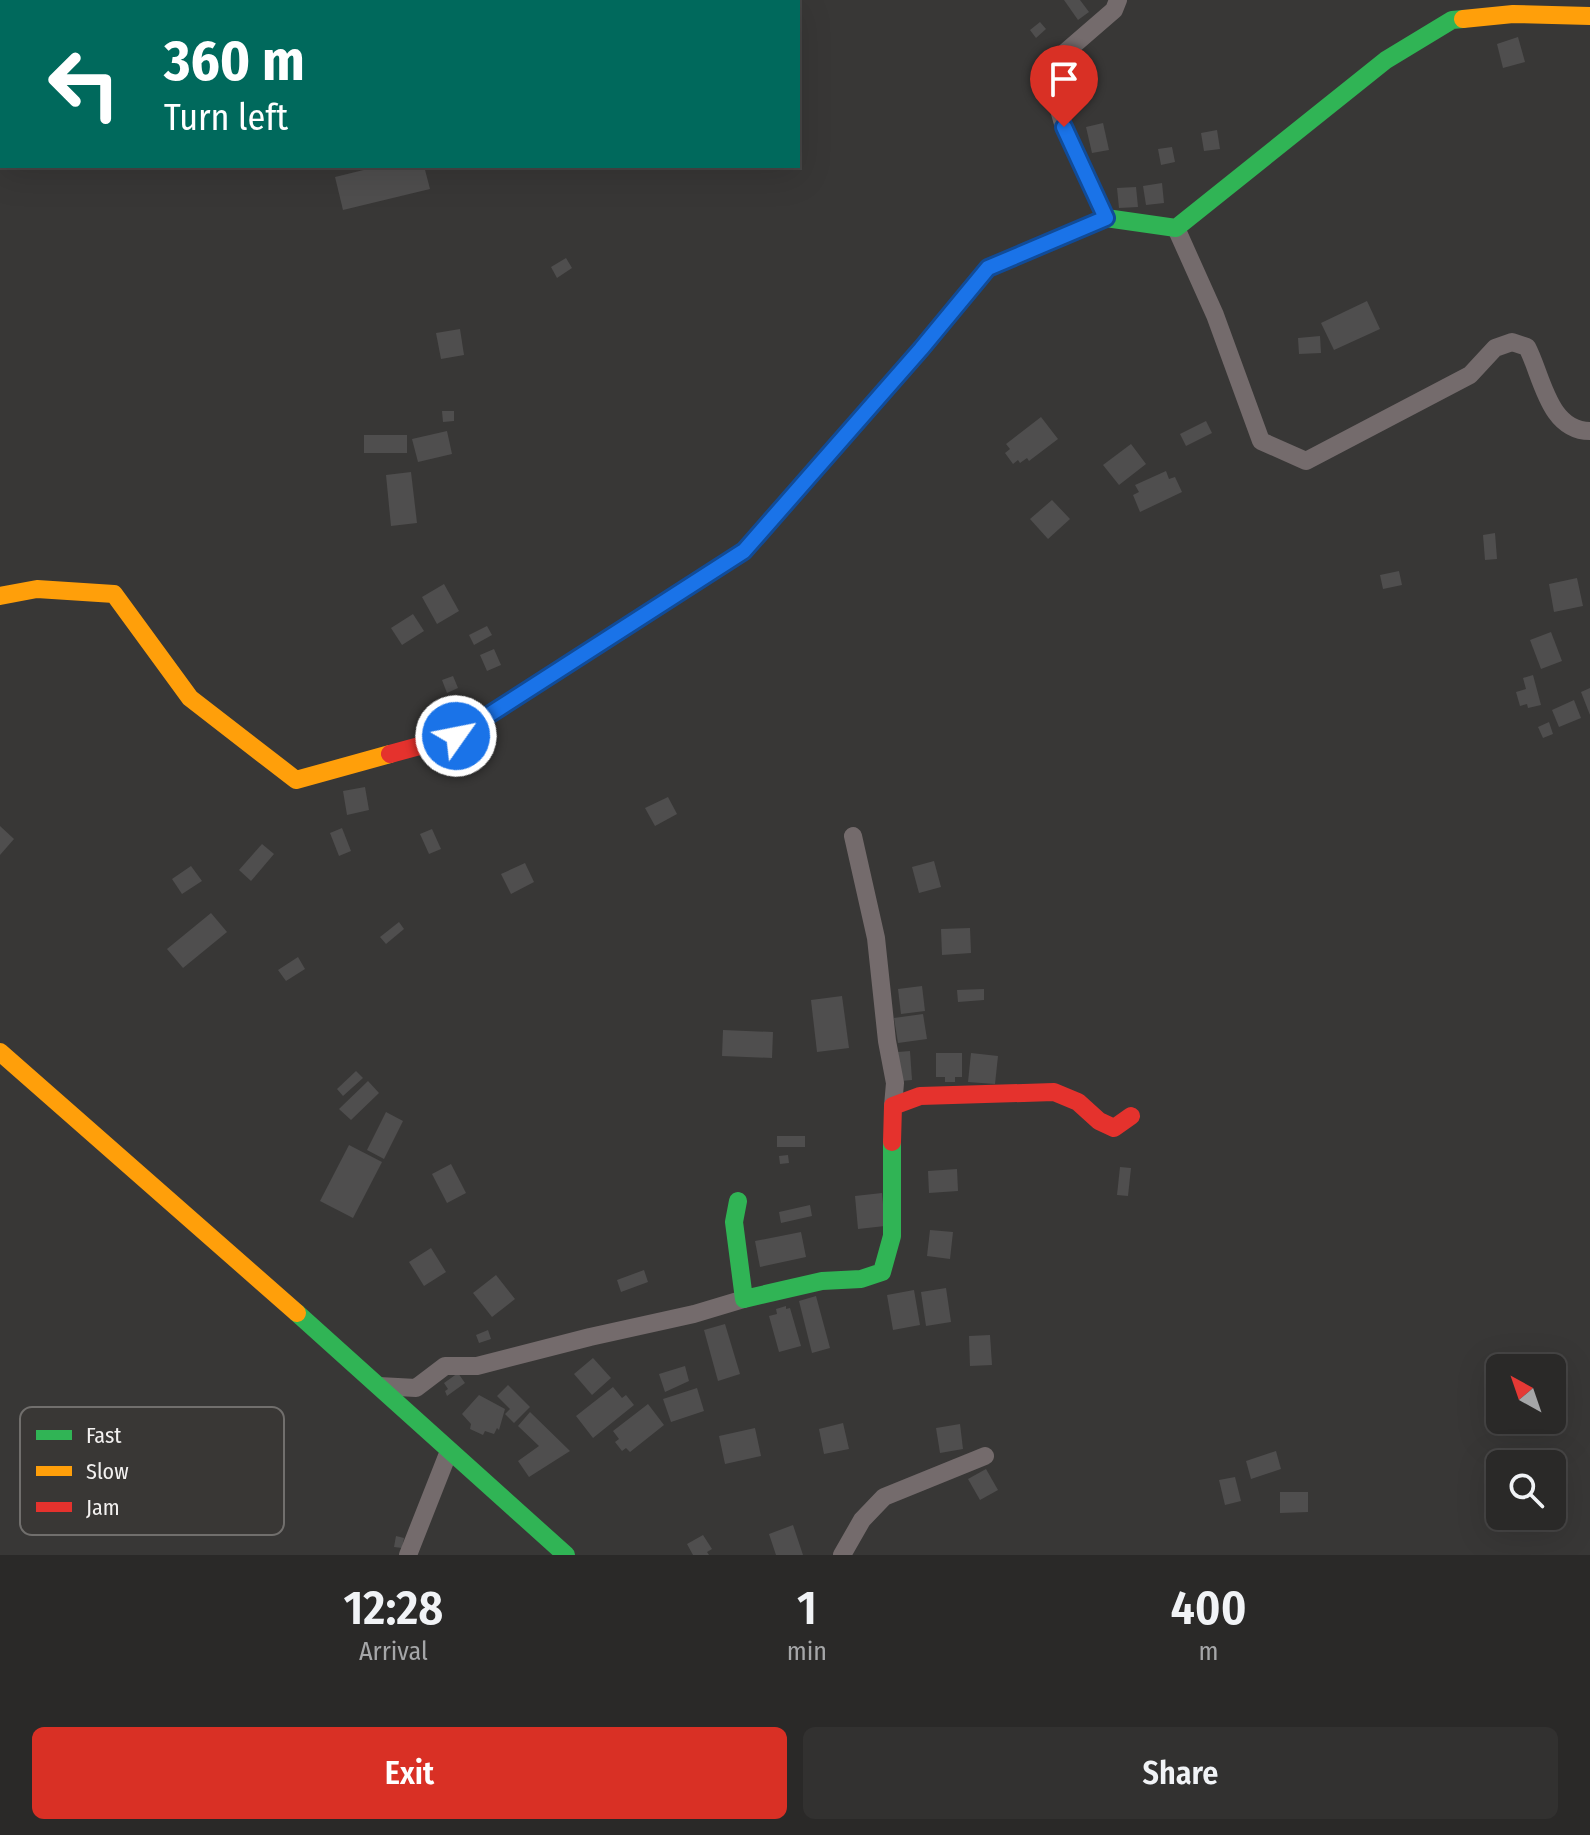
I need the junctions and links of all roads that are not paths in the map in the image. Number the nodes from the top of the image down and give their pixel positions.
1 (1118, 0) edge
2 (1590, 16) edge
3 (1106, 218) junction
4 (1176, 228) junction
5 (1590, 431) edge
6 (0, 596) edge
7 (853, 836) dead end
8 (0, 1052) edge
9 (893, 1106) junction
10 (1131, 1116) dead end
11 (738, 1201) dead end
12 (744, 1299) junction
13 (379, 1385) junction
14 (449, 1451) junction
15 (985, 1456) dead end
16 (408, 1555) edge
17 (566, 1555) edge
18 (842, 1555) edge

1 - 3 street
2 - 4 street
3 - 4 street
3 - 6 street
4 - 5 street
7 - 9 street
8 - 13 street
9 - 10 street
9 - 12 street
11 - 12 street
12 - 13 street
13 - 14 street
14 - 16 street
14 - 17 street
15 - 18 street

